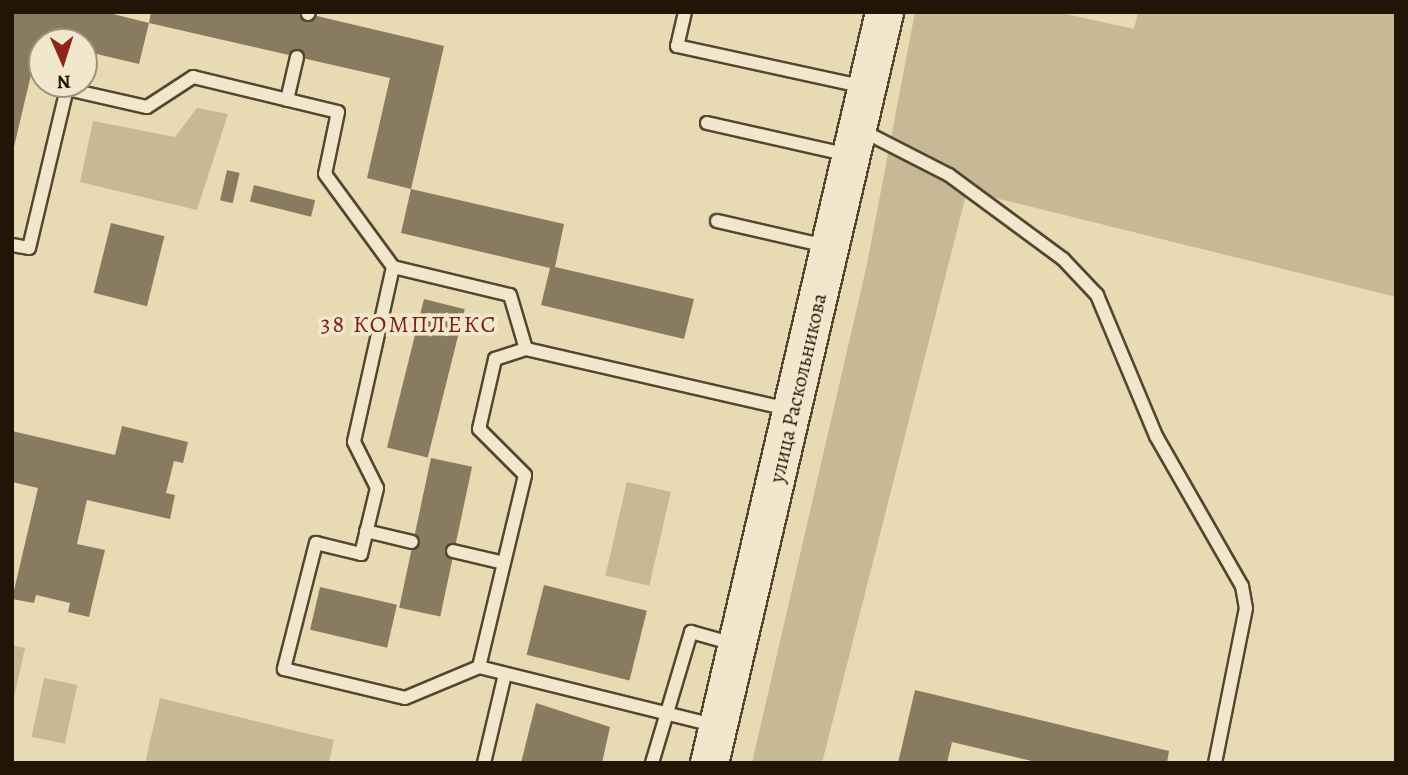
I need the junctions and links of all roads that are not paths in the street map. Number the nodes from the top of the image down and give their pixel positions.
1 (685, 12) edge
2 (884, 12) edge
3 (297, 57) dead end
4 (869, 88) junction
5 (287, 100) junction
6 (708, 123) dead end
7 (856, 142) junction
8 (717, 221) dead end
9 (12, 246) edge
10 (831, 247) junction
11 (394, 267) junction
12 (526, 349) junction
13 (793, 410) junction
14 (366, 531) junction
15 (412, 542) dead end
16 (453, 551) dead end
17 (504, 563) junction
18 (737, 645) junction
19 (479, 667) junction
20 (505, 674) junction
21 (664, 715) junction
22 (718, 726) junction
23 (484, 763) edge
24 (652, 763) edge
25 (709, 763) edge
26 (1215, 763) edge

1 - 4 lane
2 - 4 street, улица Раскольникова
3 - 5 lane
4 - 7 street, улица Раскольникова
5 - 9 lane
5 - 11 lane
6 - 7 lane
7 - 10 street, улица Раскольникова
7 - 26 lane
8 - 10 lane
10 - 13 street, улица Раскольникова
11 - 12 lane
11 - 14 lane
12 - 13 lane
12 - 17 lane
13 - 18 street, улица Раскольникова
14 - 15 lane
14 - 19 lane
16 - 17 lane
17 - 19 lane
18 - 21 lane
18 - 22 street, улица Раскольникова
19 - 20 lane
20 - 21 lane
20 - 23 lane
21 - 22 lane
21 - 24 lane
22 - 25 street, улица Раскольникова

